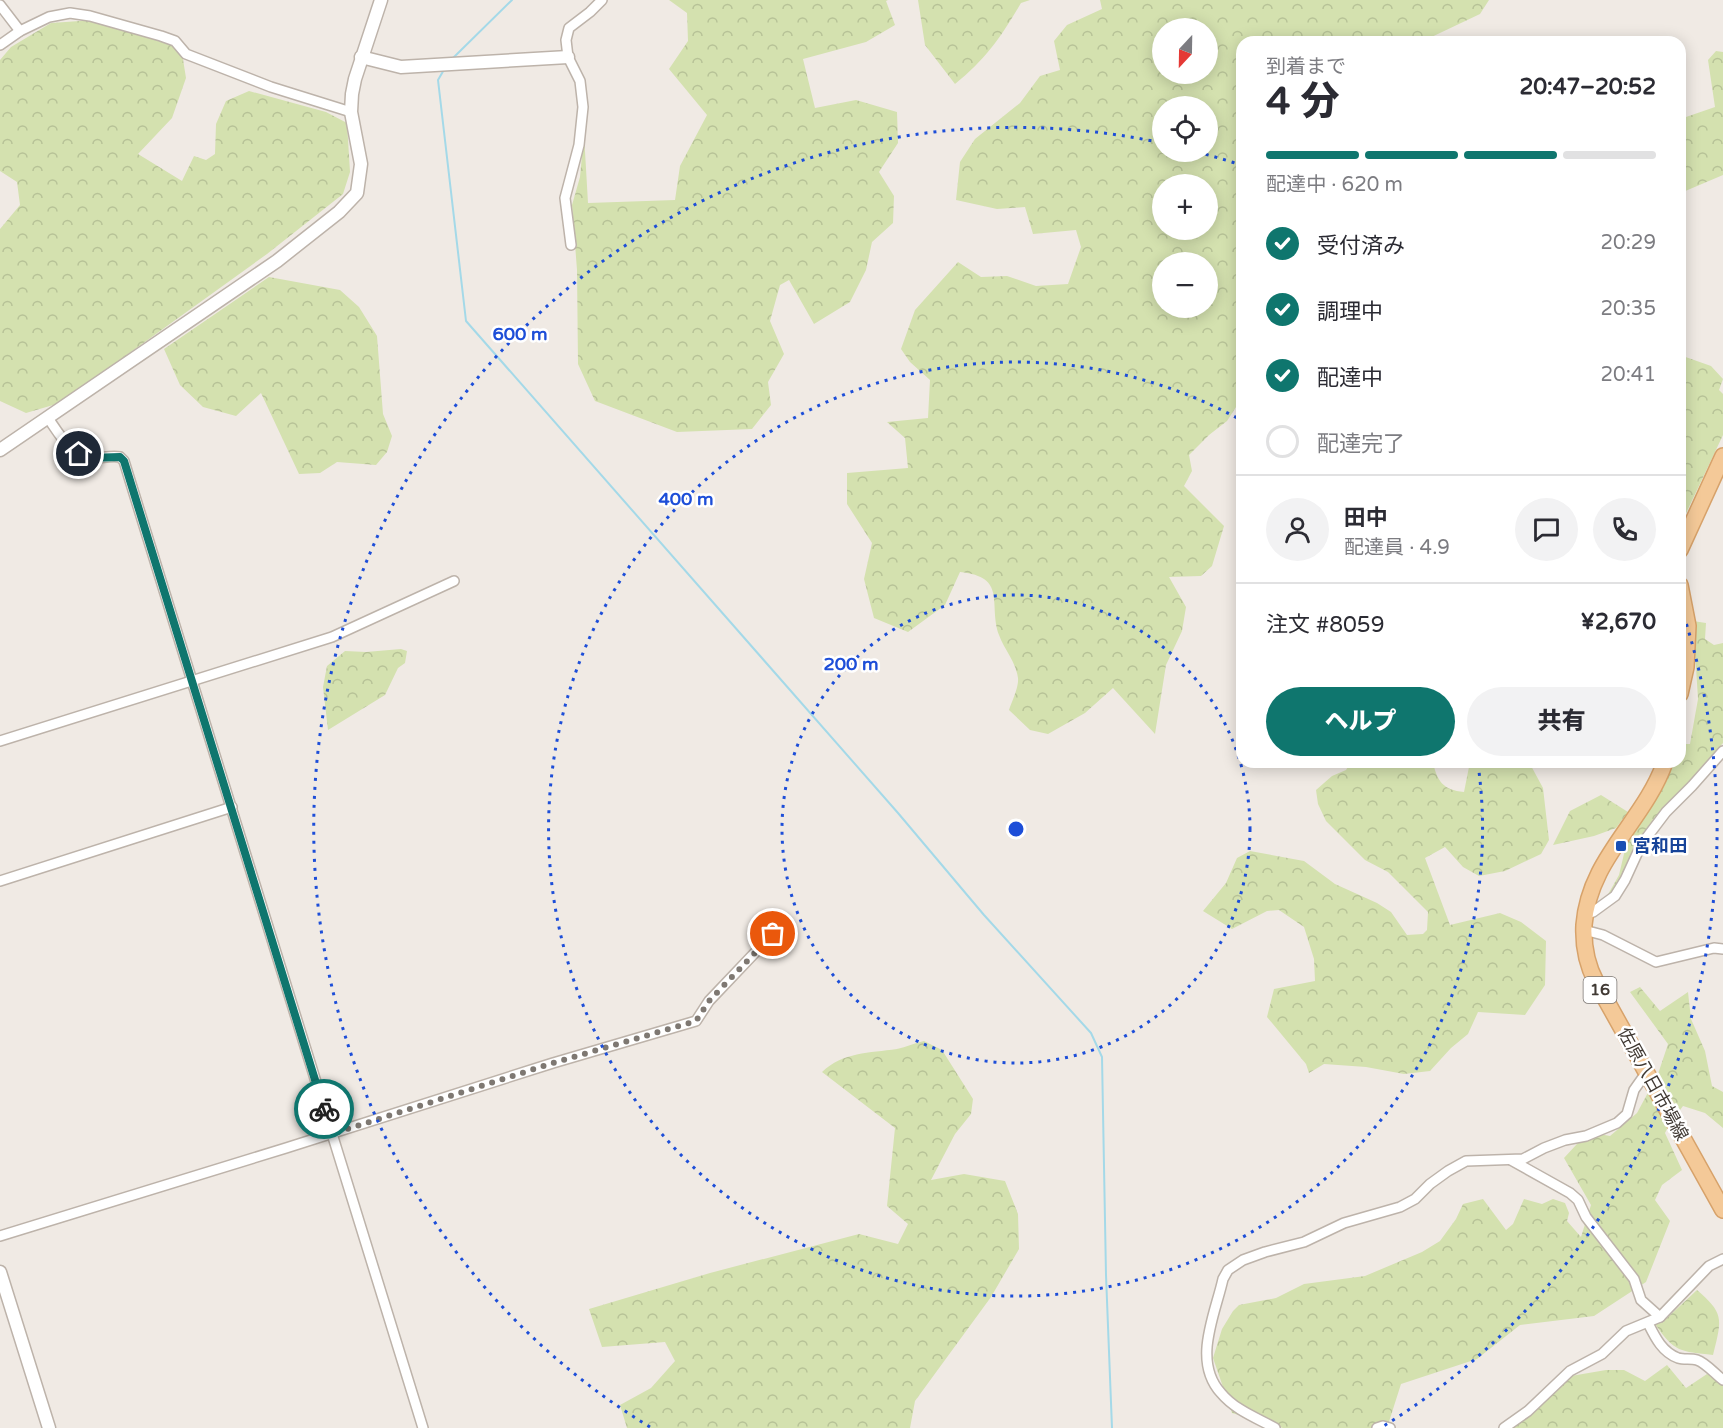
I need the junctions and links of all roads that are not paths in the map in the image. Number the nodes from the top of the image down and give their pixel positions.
1 (381, 0) edge
2 (602, 0) edge
3 (0, 5) edge
4 (20, 31) junction
5 (0, 45) edge
6 (362, 57) junction
7 (568, 57) junction
8 (351, 112) junction
9 (571, 245) dead end
10 (48, 418) junction
11 (0, 450) edge
12 (1723, 456) edge
13 (1686, 537) edge
14 (454, 581) dead end
15 (1686, 616) edge
16 (1686, 667) edge
17 (193, 682) junction
18 (0, 741) edge
19 (1723, 751) edge
20 (1663, 768) edge
21 (232, 807) junction
22 (0, 881) edge
23 (786, 920) dead end
24 (1584, 923) junction
25 (1723, 949) edge
26 (1646, 1073) junction
27 (332, 1134) junction
28 (1511, 1160) junction
29 (1723, 1210) edge
30 (0, 1236) edge
31 (1723, 1259) edge
32 (0, 1272) edge
33 (1659, 1317) junction
34 (1648, 1323) junction
35 (1723, 1380) edge
36 (49, 1428) edge
37 (423, 1428) edge
38 (1275, 1428) edge
39 (1377, 1428) edge
40 (1390, 1428) edge
41 (1504, 1428) edge

1 - 6 street
2 - 7 street
3 - 4 street
4 - 5 street
4 - 8 street
6 - 7 street
6 - 8 street
7 - 9 street
8 - 10 street
10 - 11 street
10 - 17 street
12 - 13 main road
14 - 17 street
15 - 16 main road
17 - 18 street
17 - 21 street
19 - 24 street
20 - 24 main road, 佐原八日市場線 / 16
21 - 22 street
21 - 27 street
23 - 27 street
24 - 25 street
24 - 26 main road, 佐原八日市場線 / 16
26 - 28 street
26 - 29 main road, 佐原八日市場線 / 16
27 - 30 street
27 - 37 street
28 - 33 street
28 - 38 street
31 - 33 street
32 - 36 street
33 - 34 street
34 - 35 street
34 - 41 street
39 - 40 street

